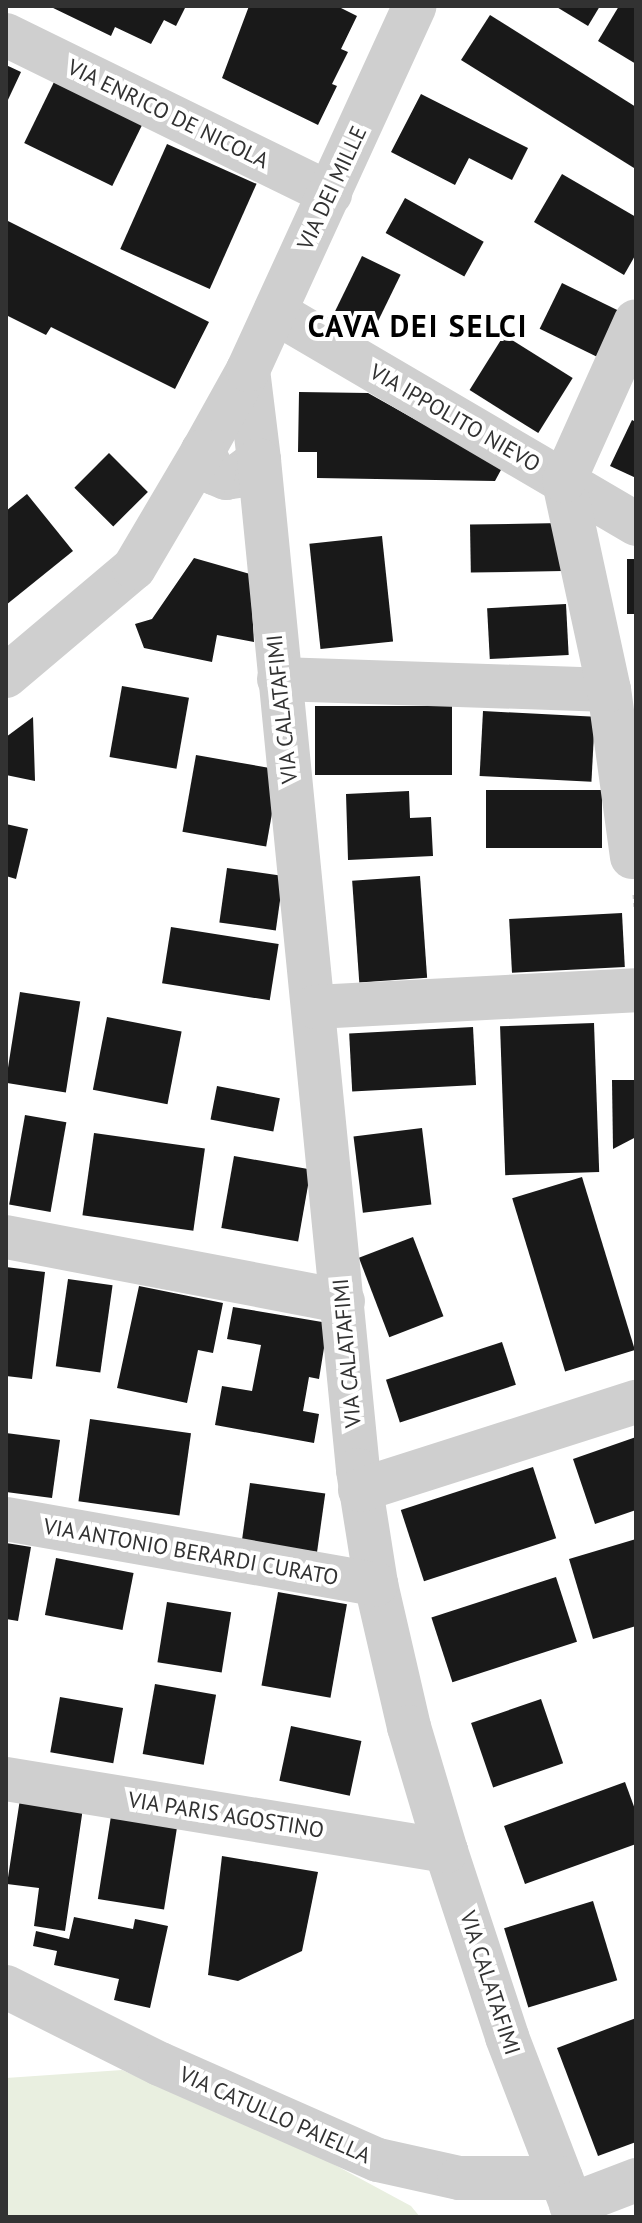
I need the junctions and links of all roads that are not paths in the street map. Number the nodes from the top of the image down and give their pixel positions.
1 (415, 6) edge
2 (6, 35) edge
3 (330, 194) junction
4 (275, 312) junction
5 (636, 321) edge
6 (230, 463) junction
7 (564, 481) junction
8 (636, 524) edge
9 (6, 676) edge
10 (279, 679) junction
11 (609, 690) junction
12 (632, 857) dead end
13 (636, 990) edge
14 (315, 1007) junction
15 (6, 1237) edge
16 (343, 1301) junction
17 (636, 1402) edge
18 (360, 1490) junction
19 (6, 1519) edge
20 (376, 1584) junction
21 (6, 1779) edge
22 (446, 1851) junction
23 (6, 1987) edge
24 (636, 2180) edge
25 (569, 2200) edge

1 - 3 street, VIA DEI MILLE
2 - 3 street, VIA ENRICO DE NICOLA
3 - 4 street, VIA DEI MILLE
4 - 6 street, VIA DEI MILLE
4 - 7 street, VIA IPPOLITO NIEVO
5 - 7 street
6 - 9 street
6 - 10 street, VIA CALATAFIMI
7 - 8 street, VIA IPPOLITO NIEVO
7 - 11 street
10 - 11 street
10 - 14 street, VIA CALATAFIMI
11 - 12 street
13 - 14 street
14 - 16 street, VIA CALATAFIMI
15 - 16 street
16 - 18 street, VIA CALATAFIMI
17 - 18 street
18 - 20 street, VIA CALATAFIMI
19 - 20 street, VIA ANTONIO BERARDI CURATO
20 - 22 street, VIA CALATAFIMI
21 - 22 street, VIA PARIS AGOSTINO
22 - 25 street, VIA CALATAFIMI
23 - 25 street, VIA CATULLO PAIELLA
24 - 25 street, VIA CATULLO PAIELLA

